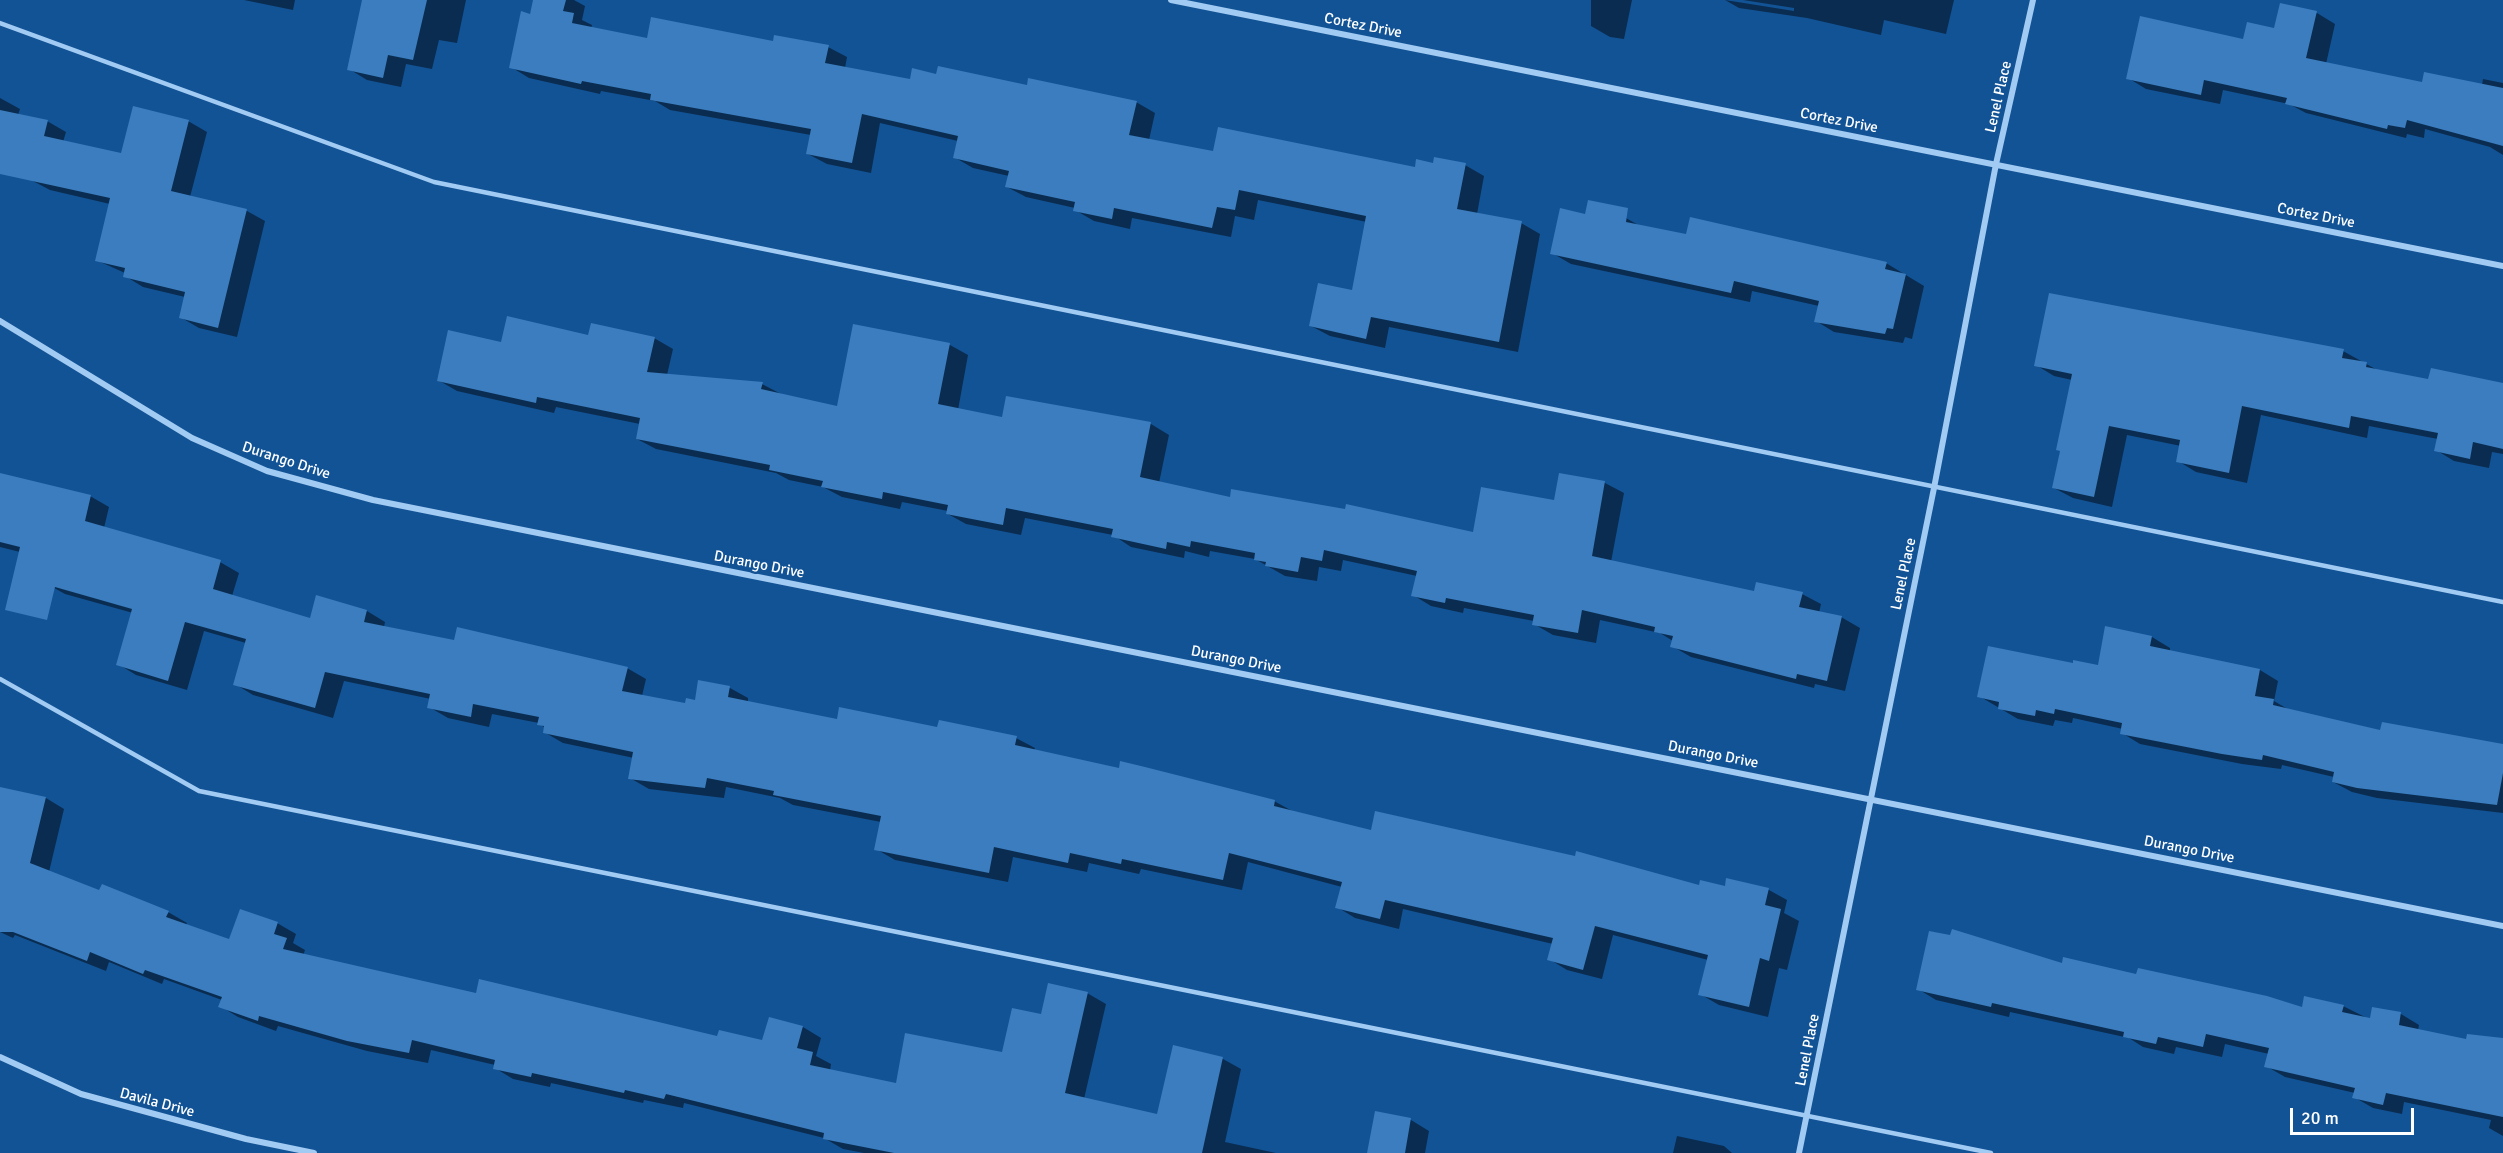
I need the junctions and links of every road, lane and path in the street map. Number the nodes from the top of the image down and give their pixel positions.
1 (1171, 0) edge
2 (2033, 0) edge
3 (0, 23) edge
4 (1996, 164) junction
5 (2503, 266) edge
6 (0, 321) edge
7 (1934, 489) junction
8 (2503, 602) edge
9 (0, 679) edge
10 (1870, 799) junction
11 (2503, 926) edge
12 (0, 1057) edge
13 (1807, 1116) junction
14 (314, 1153) edge
15 (1799, 1153) edge
16 (1991, 1153) edge

1 - 4 street, Cortez Drive
2 - 4 street, Lenel Place
3 - 7 lane
4 - 5 street, Cortez Drive
4 - 7 street, Lenel Place
6 - 10 street, Durango Drive
7 - 8 lane
7 - 10 street, Lenel Place
9 - 13 lane
10 - 11 street, Durango Drive
10 - 13 street, Lenel Place
12 - 14 street, Davila Drive
13 - 15 street, Lenel Place
13 - 16 lane

